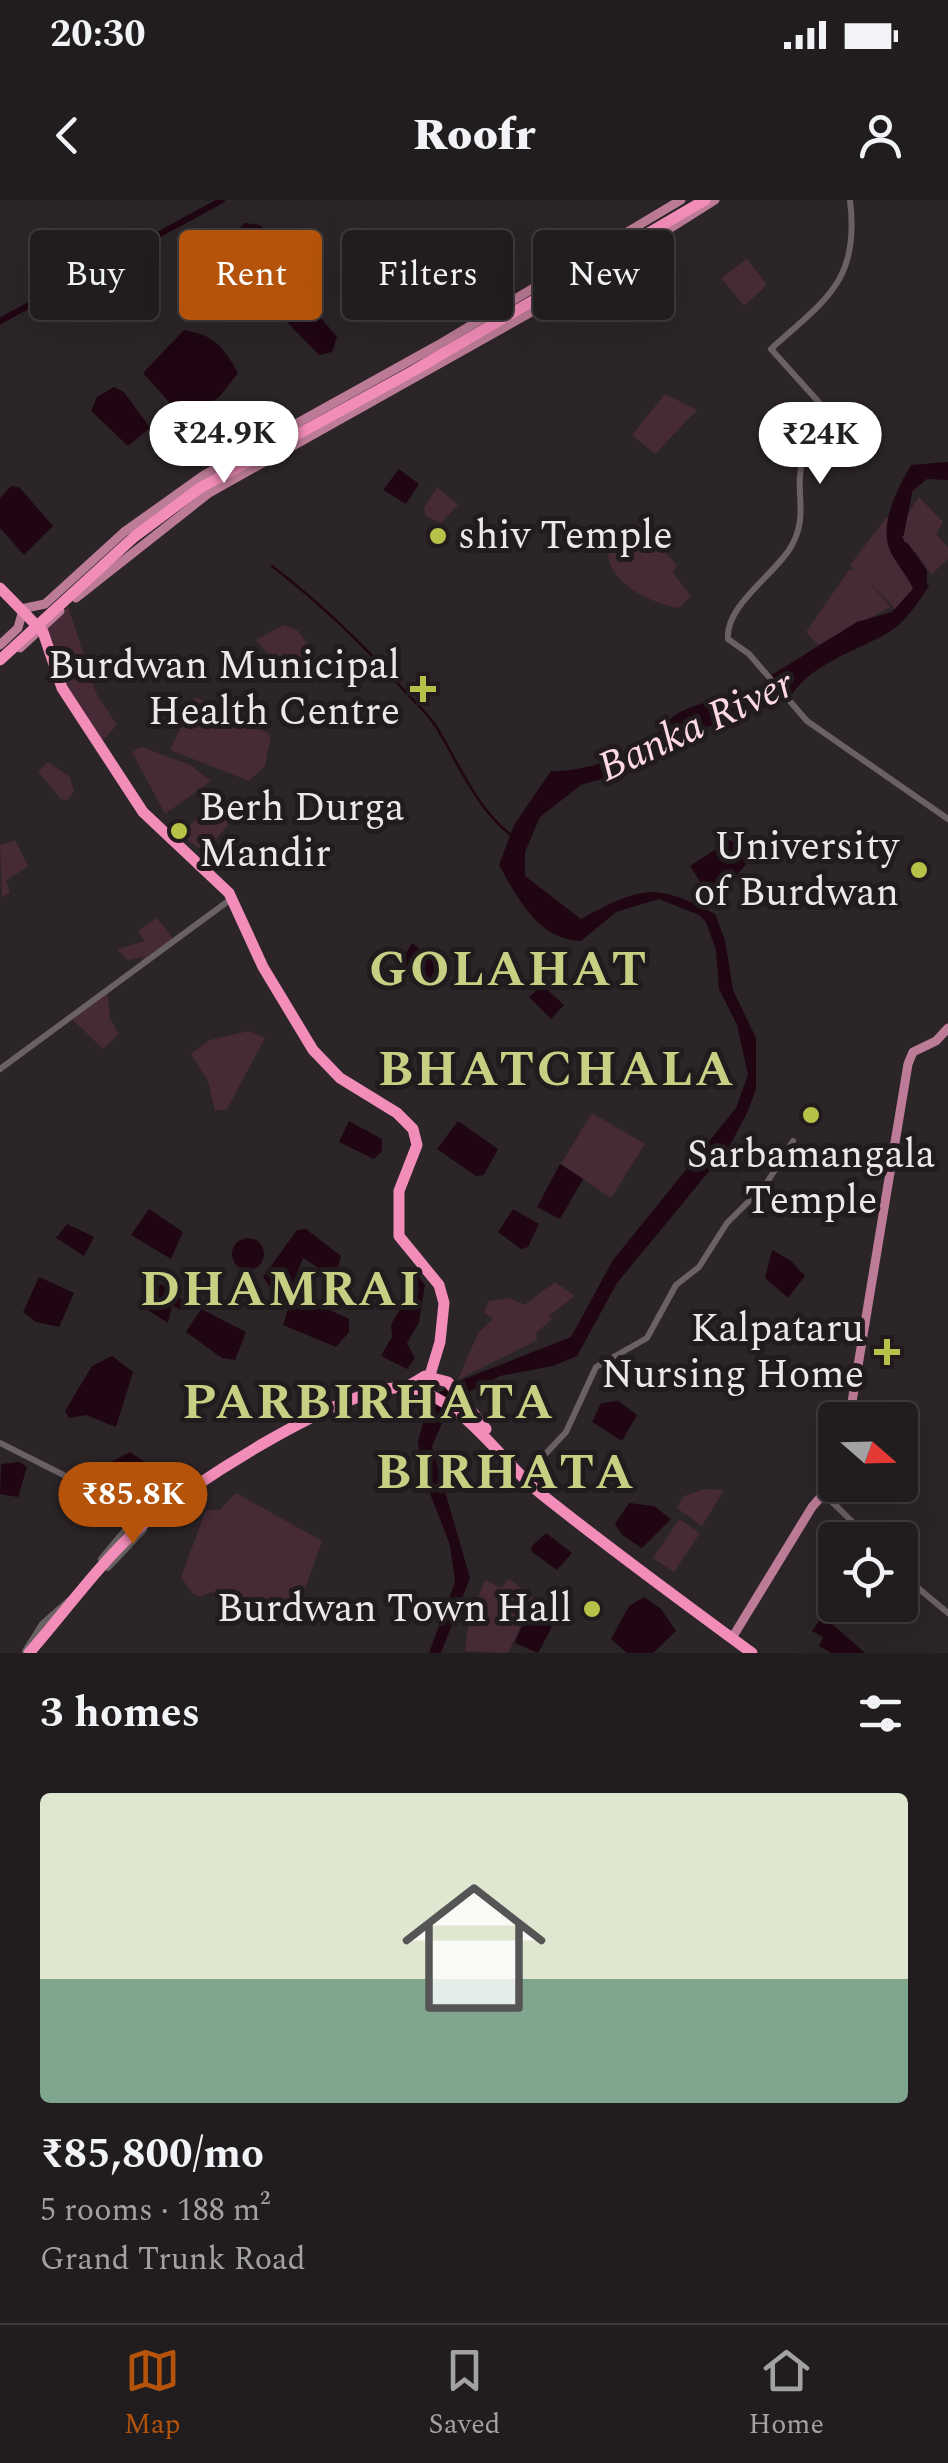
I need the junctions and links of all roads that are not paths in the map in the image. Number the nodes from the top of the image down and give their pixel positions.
1 (681, 200) edge
2 (694, 200) edge
3 (705, 200) edge
4 (715, 200) edge
5 (850, 200) edge
6 (646, 230) edge
7 (653, 230) edge
8 (533, 297) edge
9 (533, 301) edge
10 (395, 372) junction
11 (377, 397) junction
12 (0, 588) edge
13 (60, 602) junction
14 (22, 610) junction
15 (43, 632) junction
16 (5, 652) edge
17 (948, 819) edge
18 (232, 899) junction
19 (948, 1028) edge
20 (0, 1069) edge
21 (793, 1141) dead end
22 (431, 1375) junction
23 (405, 1388) junction
24 (426, 1397) junction
25 (853, 1402) edge
26 (492, 1442) junction
27 (0, 1443) edge
28 (523, 1478) junction
29 (203, 1482) junction
30 (171, 1500) junction
31 (819, 1502) edge
32 (832, 1502) edge
33 (143, 1508) junction
34 (853, 1522) edge
35 (95, 1574) junction
36 (918, 1587) edge
37 (948, 1613) edge
38 (734, 1637) junction
39 (28, 1653) edge
40 (755, 1653) edge

1 - 10 main road
2 - 6 highway
3 - 7 highway
4 - 11 main road
5 - 17 street
8 - 10 highway
9 - 11 highway
10 - 13 highway
10 - 14 main road
11 - 13 highway
11 - 15 main road
12 - 14 highway
13 - 16 highway
14 - 15 highway
14 - 16 main road
15 - 16 main road
15 - 18 highway
18 - 20 street
18 - 22 highway
19 - 25 main road
21 - 28 street
22 - 23 highway
22 - 24 highway
22 - 26 highway
23 - 24 highway
23 - 29 highway
24 - 26 highway
26 - 28 highway
27 - 33 street
28 - 38 highway
29 - 30 highway
29 - 35 highway
30 - 33 street
30 - 35 highway
31 - 38 main road
32 - 34 street
33 - 35 street
35 - 39 highway
35 - 39 highway
36 - 37 street
38 - 40 highway

